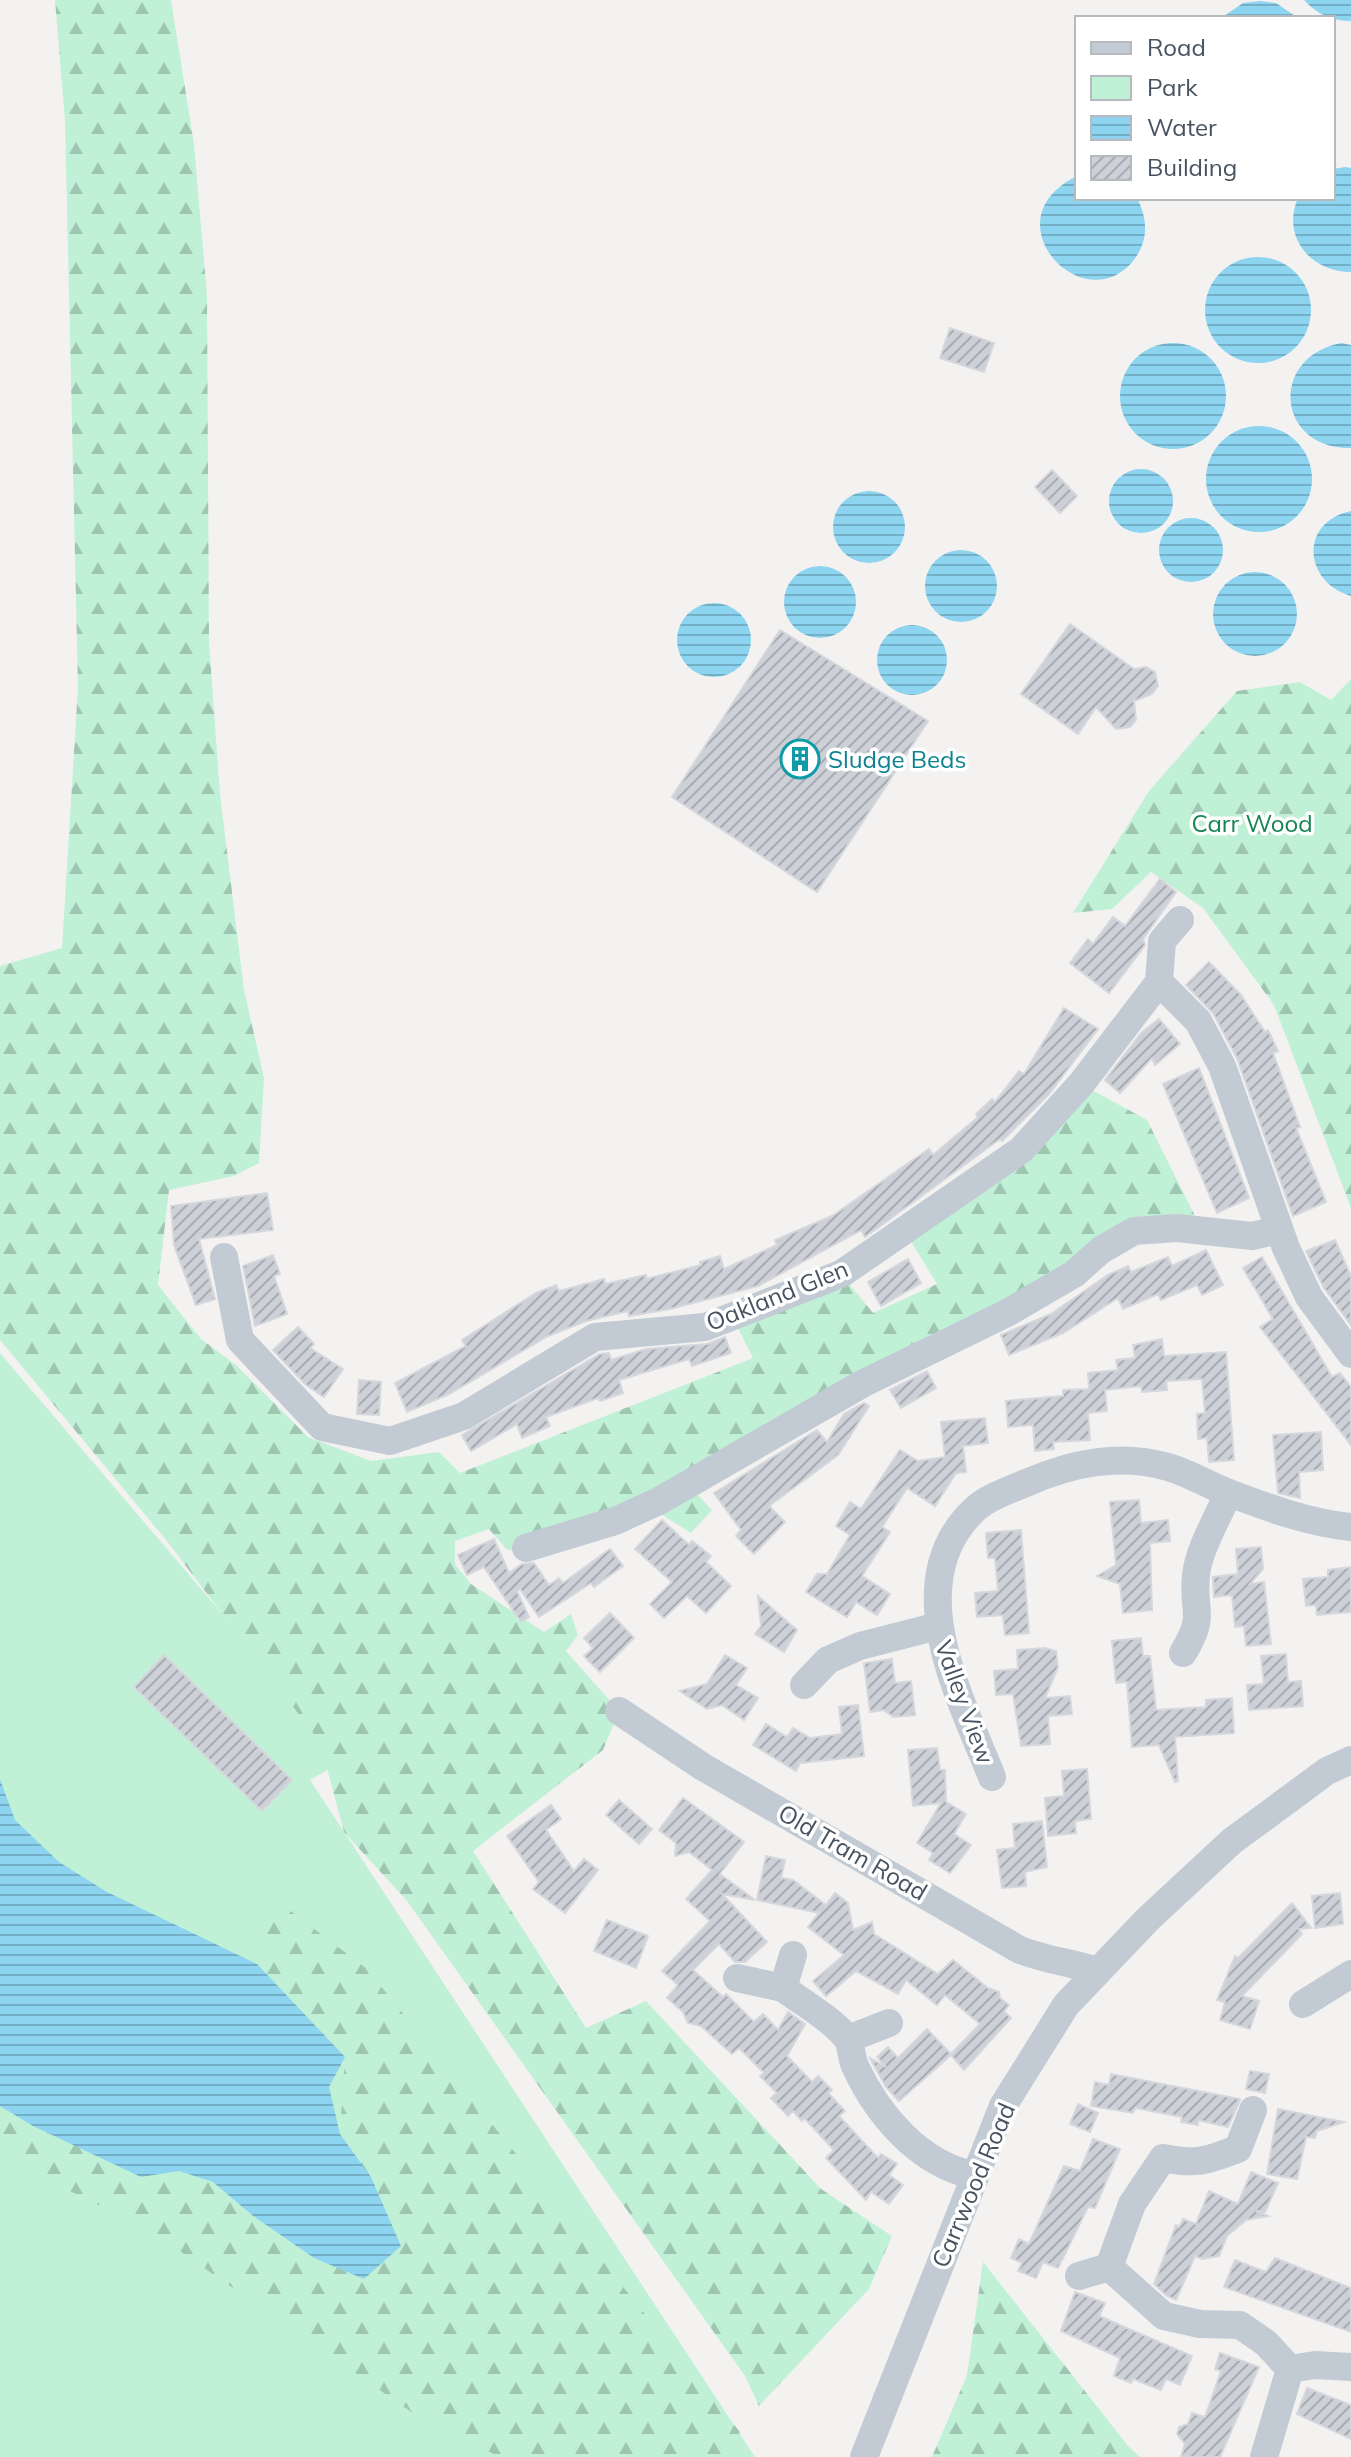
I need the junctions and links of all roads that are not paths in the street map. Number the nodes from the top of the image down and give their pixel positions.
1 (1180, 920) dead end
2 (1159, 982) junction
3 (1279, 1230) junction
4 (224, 1257) dead end
5 (1351, 1354) edge
6 (1228, 1493) junction
7 (1351, 1527) edge
8 (526, 1548) dead end
9 (938, 1626) junction
10 (1183, 1653) dead end
11 (804, 1685) dead end
12 (619, 1711) dead end
13 (1351, 1760) edge
14 (992, 1777) dead end
15 (793, 1955) dead end
16 (1097, 1971) junction
17 (1351, 1974) edge
18 (737, 1978) dead end
19 (783, 1988) junction
20 (1303, 2004) dead end
21 (889, 2023) dead end
22 (848, 2039) junction
23 (1253, 2110) dead end
24 (973, 2175) junction
25 (1109, 2267) junction
26 (1079, 2276) dead end
27 (1351, 2367) edge
28 (1290, 2369) junction
29 (864, 2457) edge
30 (1264, 2457) edge

1 - 2 street
2 - 3 street
2 - 4 street, Oakland Glen
3 - 5 street
3 - 8 street
6 - 7 street, Valley View
6 - 9 street, Valley View
6 - 10 street
9 - 11 street, Valley View
9 - 14 street, Valley View
12 - 16 street, Old Tram Road
13 - 16 street, Carrwood Road
15 - 19 street
16 - 24 street, Carrwood Road
17 - 20 street
18 - 19 street
19 - 22 street
21 - 22 street
22 - 24 street
23 - 25 street
24 - 29 street, Carrwood Road
25 - 26 street
25 - 28 street
27 - 28 street
28 - 30 street

